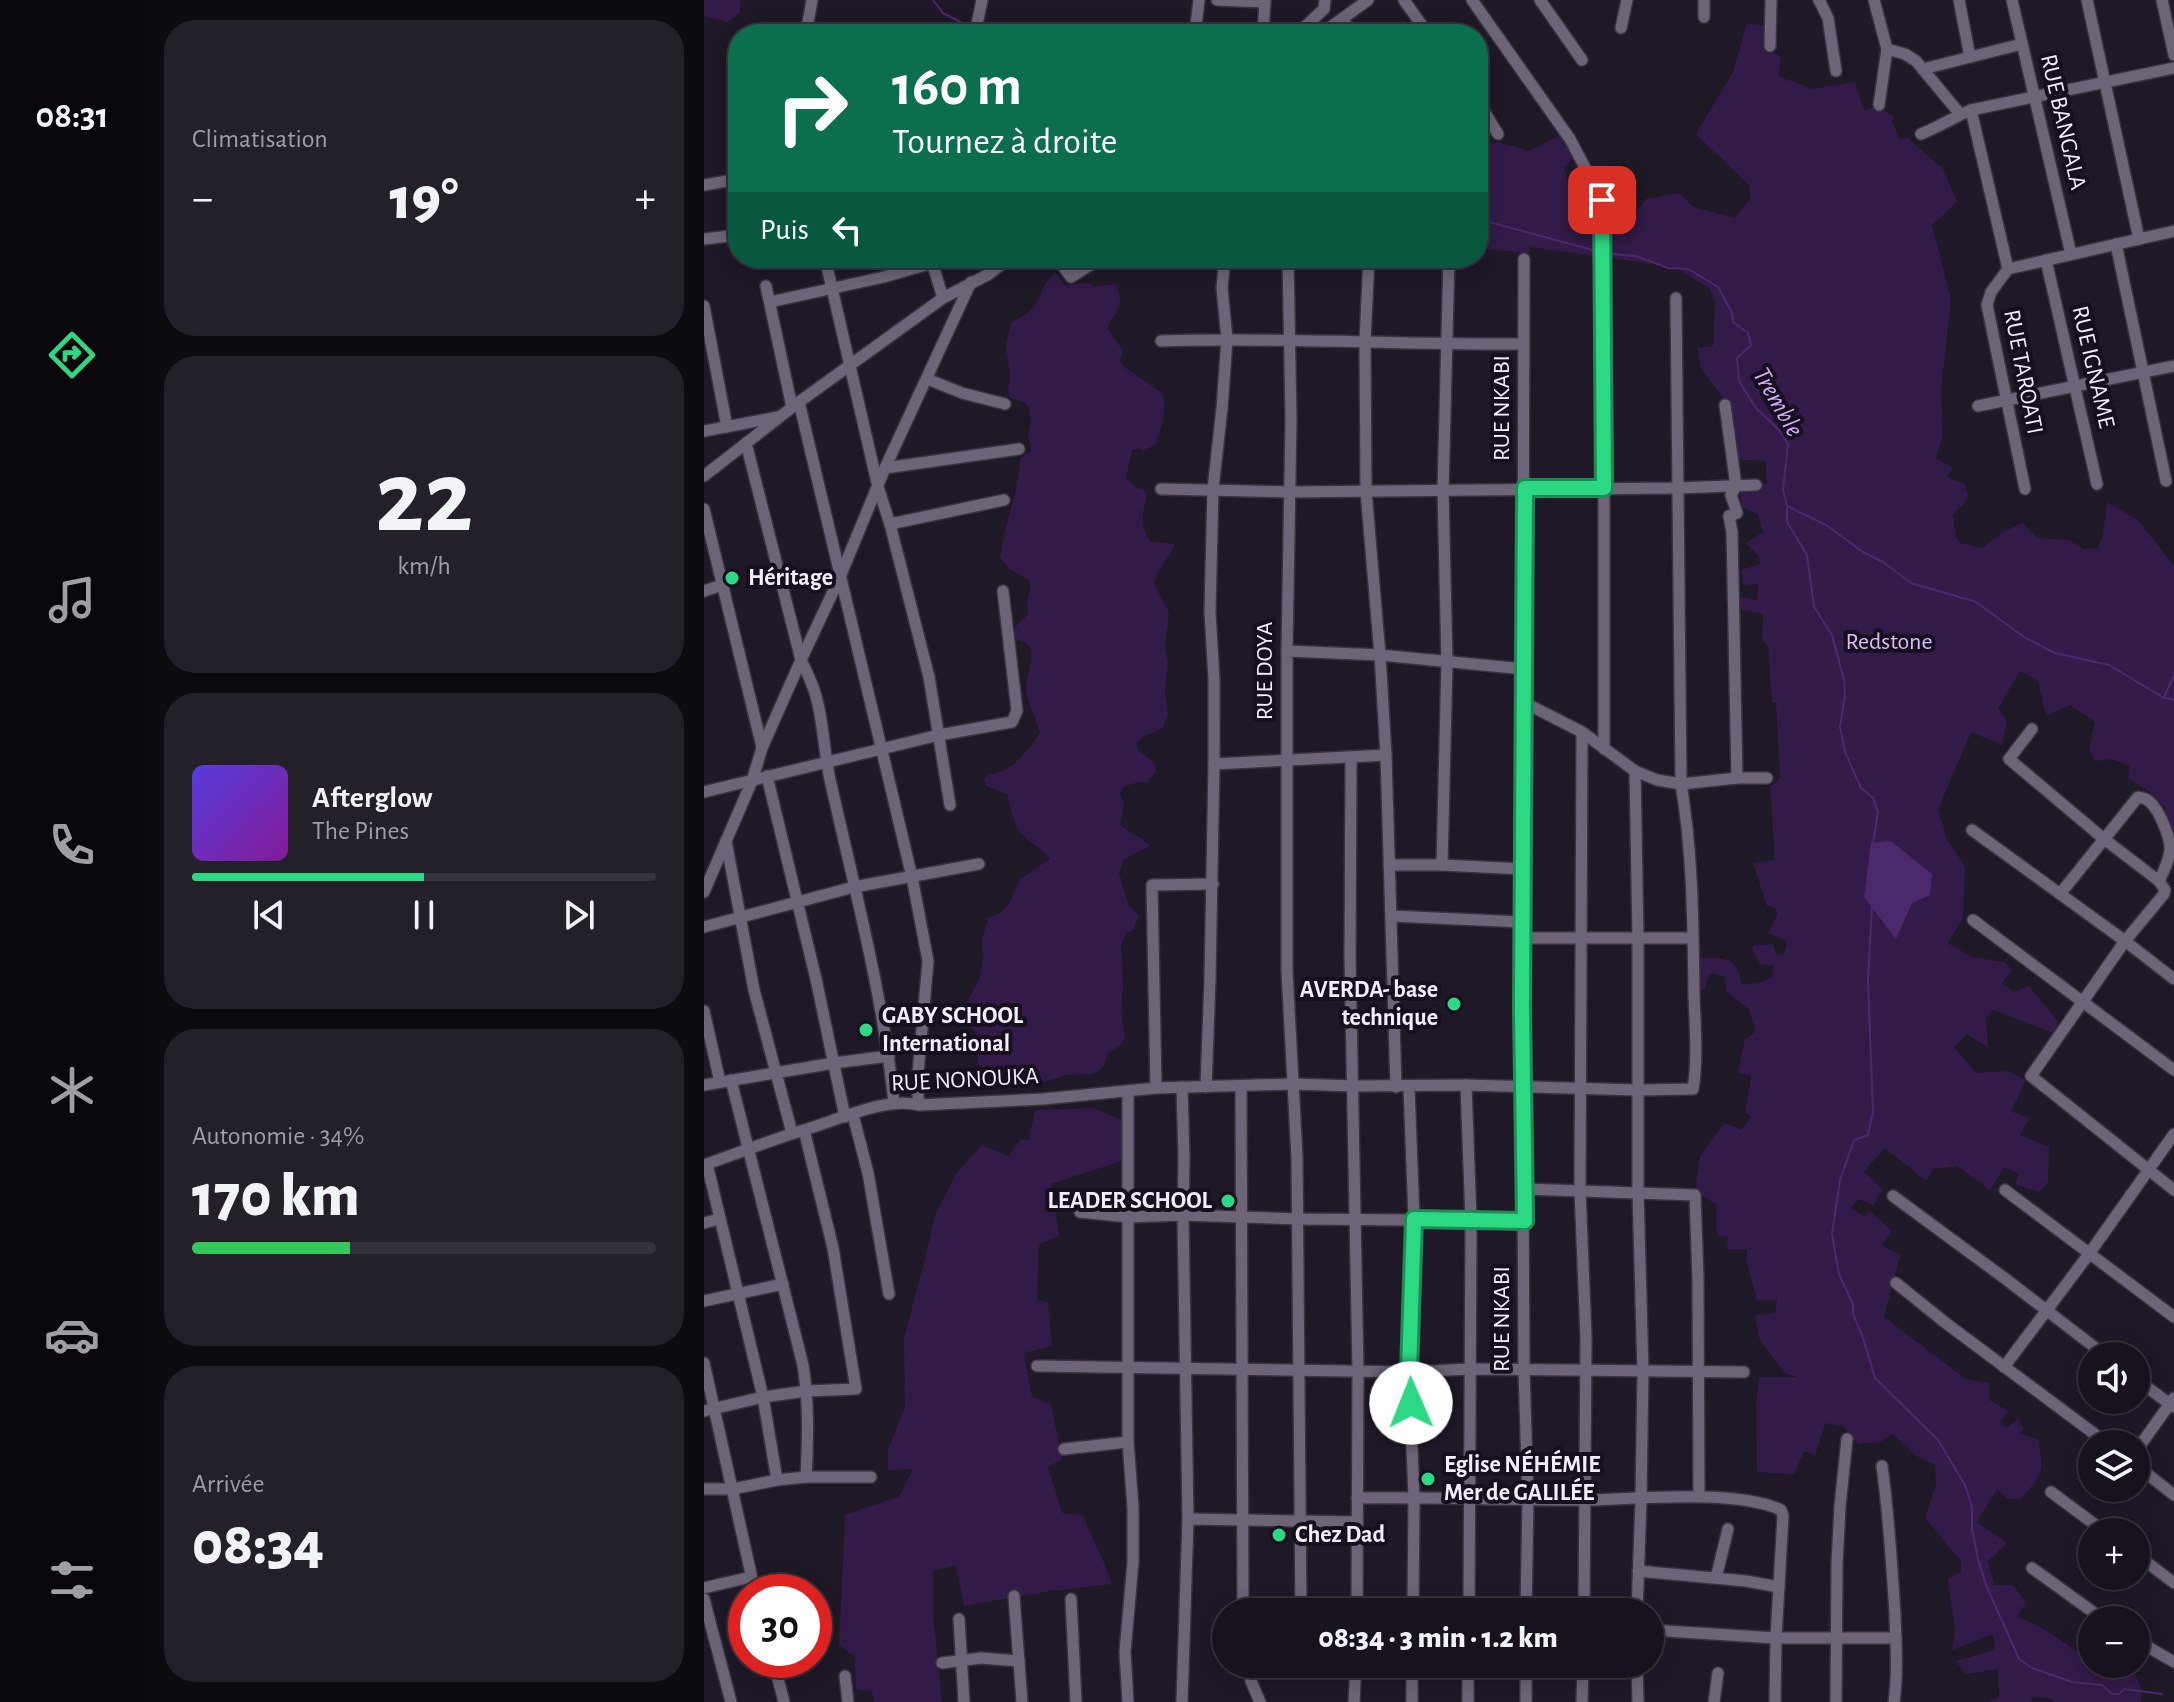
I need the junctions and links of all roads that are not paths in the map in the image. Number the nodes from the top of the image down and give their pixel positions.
1 (812, 0) edge
2 (982, 0) edge
3 (1199, 0) edge
4 (1217, 0) edge
5 (1325, 0) edge
6 (1368, 0) edge
7 (1404, 0) edge
8 (1472, 0) edge
9 (1540, 0) edge
10 (1627, 0) edge
11 (1704, 0) edge
12 (1771, 0) edge
13 (1819, 0) edge
14 (1874, 0) edge
15 (1959, 0) edge
16 (2012, 0) edge
17 (2087, 0) edge
18 (2162, 0) edge
19 (1265, 1) edge
20 (1704, 17) dead end
21 (1342, 20) junction
22 (808, 24) edge
23 (977, 24) edge
24 (1196, 24) edge
25 (1264, 24) edge
26 (1308, 24) edge
27 (1336, 24) edge
28 (1346, 24) edge
29 (1421, 24) edge
30 (1621, 28) dead end
31 (2022, 44) junction
32 (1770, 46) dead end
33 (1887, 49) junction
34 (2174, 55) edge
35 (1970, 57) junction
36 (1582, 60) dead end
37 (2174, 68) edge
38 (1923, 69) junction
39 (1836, 71) dead end
40 (2105, 82) junction
41 (2034, 96) junction
42 (1879, 105) dead end
43 (1966, 112) junction
44 (1488, 118) edge
45 (1498, 134) dead end
46 (1921, 134) dead end
47 (728, 181) edge
48 (704, 185) edge
49 (2174, 231) edge
50 (728, 236) edge
51 (704, 239) edge
52 (2139, 239) junction
53 (2116, 244) junction
54 (2071, 254) junction
55 (1524, 259) dead end
56 (2046, 260) junction
57 (827, 268) edge
58 (903, 268) edge
59 (934, 268) edge
60 (988, 268) edge
61 (997, 268) edge
62 (1064, 268) edge
63 (1085, 268) edge
64 (1224, 268) edge
65 (1288, 268) edge
66 (1369, 268) edge
67 (1449, 268) edge
68 (2008, 269) junction
69 (989, 274) junction
70 (971, 282) junction
71 (766, 286) dead end
72 (832, 288) junction
73 (943, 298) junction
74 (1676, 298) dead end
75 (770, 302) junction
76 (704, 306) edge
77 (1227, 339) junction
78 (1290, 340) junction
79 (1161, 341) dead end
80 (1365, 341) junction
81 (1524, 344) junction
82 (1446, 345) junction
83 (709, 358) edge
84 (849, 366) junction
85 (2174, 366) edge
86 (2143, 372) junction
87 (927, 379) junction
88 (2075, 387) junction
89 (2006, 401) junction
90 (796, 404) junction
91 (1005, 404) dead end
92 (1725, 405) dead end
93 (1978, 406) dead end
94 (780, 416) junction
95 (727, 427) junction
96 (704, 431) edge
97 (746, 443) junction
98 (1019, 449) dead end
99 (885, 468) junction
100 (704, 476) edge
101 (2166, 481) dead end
102 (2097, 484) dead end
103 (1756, 485) dead end
104 (1736, 486) junction
105 (878, 487) junction
106 (1525, 488) junction
107 (1604, 488) junction
108 (1678, 488) junction
109 (1161, 489) dead end
110 (1213, 489) junction
111 (2025, 489) dead end
112 (1443, 490) junction
113 (1366, 491) junction
114 (1289, 492) junction
115 (1004, 500) dead end
116 (704, 509) edge
117 (890, 524) junction
118 (840, 577) junction
119 (722, 585) junction
120 (704, 591) edge
121 (1003, 591) dead end
122 (1287, 651) junction
123 (1380, 655) junction
124 (801, 660) junction
125 (1447, 662) junction
126 (1524, 669) junction
127 (1523, 702) junction
128 (2032, 729) dead end
129 (1582, 732) junction
130 (939, 735) junction
131 (762, 748) junction
132 (881, 749) junction
133 (1604, 749) junction
134 (1386, 755) junction
135 (1351, 758) junction
136 (1287, 761) junction
137 (826, 763) junction
138 (1214, 764) junction
139 (1635, 771) junction
140 (767, 776) junction
141 (1737, 778) junction
142 (1767, 778) dead end
143 (752, 781) junction
144 (1681, 784) junction
145 (704, 792) edge
146 (950, 805) dead end
147 (1972, 830) dead end
148 (2104, 839) junction
149 (725, 840) junction
150 (979, 864) dead end
151 (1389, 865) junction
152 (1442, 865) junction
153 (1523, 869) junction
154 (912, 877) junction
155 (2159, 881) junction
156 (1213, 884) junction
157 (854, 887) junction
158 (704, 892) edge
159 (2060, 894) junction
160 (797, 903) junction
161 (1391, 916) junction
162 (739, 918) junction
163 (1973, 920) dead end
164 (1522, 922) junction
165 (704, 927) edge
166 (1522, 938) junction
167 (1581, 938) junction
168 (1638, 938) junction
169 (1693, 938) junction
170 (2125, 941) junction
171 (2174, 979) edge
172 (2082, 1000) junction
173 (704, 1011) edge
174 (889, 1056) junction
175 (834, 1063) junction
176 (2174, 1070) edge
177 (775, 1072) junction
178 (725, 1081) junction
179 (1292, 1084) junction
180 (704, 1085) edge
181 (1466, 1085) junction
182 (1241, 1086) junction
183 (1354, 1086) junction
184 (1524, 1086) junction
185 (1182, 1087) junction
186 (1206, 1087) junction
187 (1402, 1087) junction
188 (1581, 1087) junction
189 (1156, 1088) junction
190 (1638, 1090) junction
191 (1128, 1091) junction
192 (894, 1103) junction
193 (919, 1105) junction
194 (849, 1116) junction
195 (798, 1132) junction
196 (2174, 1134) edge
197 (747, 1150) junction
198 (705, 1164) edge
199 (2147, 1170) junction
200 (1524, 1189) junction
201 (1580, 1190) junction
202 (2005, 1190) dead end
203 (2174, 1190) edge
204 (1638, 1192) junction
205 (1893, 1196) dead end
206 (1080, 1212) dead end
207 (1183, 1215) junction
208 (1128, 1217) junction
209 (1243, 1217) junction
210 (1354, 1218) junction
211 (719, 1219) junction
212 (1298, 1219) junction
213 (1414, 1219) junction
214 (1471, 1220) junction
215 (1525, 1221) junction
216 (704, 1223) edge
217 (2089, 1254) junction
218 (1896, 1283) dead end
219 (783, 1284) junction
220 (739, 1293) junction
221 (889, 1294) dead end
222 (704, 1301) edge
223 (2045, 1310) junction
224 (2174, 1317) edge
225 (2087, 1342) edge
226 (704, 1363) edge
227 (1037, 1366) dead end
228 (1129, 1367) junction
229 (1185, 1367) junction
230 (2004, 1367) junction
231 (1242, 1368) junction
232 (1300, 1369) junction
233 (1470, 1369) junction
234 (1358, 1370) junction
235 (1524, 1370) junction
236 (1585, 1371) junction
237 (1643, 1371) junction
238 (1697, 1371) junction
239 (1409, 1372) junction
240 (1744, 1372) dead end
241 (2150, 1388) edge
242 (807, 1391) junction
243 (763, 1397) junction
244 (2172, 1403) edge
245 (710, 1410) edge
246 (2089, 1430) edge
247 (2150, 1432) edge
248 (1847, 1439) dead end
249 (1128, 1442) junction
250 (1064, 1449) dead end
251 (1882, 1466) dead end
252 (2150, 1476) edge
253 (806, 1477) junction
254 (871, 1477) dead end
255 (777, 1480) junction
256 (704, 1489) edge
257 (733, 1489) junction
258 (2051, 1492) dead end
259 (2174, 1495) edge
260 (1699, 1497) junction
261 (1357, 1498) junction
262 (1414, 1498) junction
263 (1471, 1499) junction
264 (1528, 1499) junction
265 (1641, 1499) junction
266 (1585, 1500) junction
267 (2086, 1518) edge
268 (1188, 1519) junction
269 (1243, 1519) junction
270 (1300, 1519) junction
271 (1357, 1522) junction
272 (1728, 1529) dead end
273 (2150, 1565) edge
274 (2032, 1568) dead end
275 (1638, 1571) junction
276 (750, 1574) edge
277 (1716, 1578) junction
278 (728, 1582) edge
279 (2174, 1583) edge
280 (1779, 1587) junction
281 (704, 1588) edge
282 (1014, 1596) dead end
283 (1243, 1598) edge
284 (1301, 1598) edge
285 (1357, 1598) edge
286 (1413, 1598) edge
287 (1469, 1598) edge
288 (1526, 1598) edge
289 (1584, 1598) edge
290 (1637, 1598) edge
291 (704, 1599) edge
292 (1071, 1599) dead end
293 (2085, 1606) edge
294 (959, 1619) dead end
295 (1664, 1631) edge
296 (1776, 1638) junction
297 (1896, 1638) junction
298 (1837, 1639) junction
299 (2150, 1648) edge
300 (961, 1660) junction
301 (1019, 1661) junction
302 (2174, 1662) edge
303 (942, 1663) dead end
304 (1718, 1673) dead end
305 (845, 1676) dead end
306 (778, 1678) edge
307 (1355, 1678) edge
308 (1412, 1678) edge
309 (1468, 1678) edge
310 (1526, 1678) edge
311 (1583, 1678) edge
312 (1637, 1678) edge
313 (1251, 1681) dead end
314 (731, 1702) edge
315 (784, 1702) edge
316 (848, 1702) edge
317 (964, 1702) edge
318 (1022, 1702) edge
319 (1076, 1702) edge
320 (1128, 1702) edge
321 (1182, 1702) edge
322 (1260, 1702) edge
323 (1354, 1702) edge
324 (1412, 1702) edge
325 (1468, 1702) edge
326 (1526, 1702) edge
327 (1582, 1702) edge
328 (1638, 1702) edge
329 (1714, 1702) edge
330 (1775, 1702) edge
331 (1836, 1702) edge
332 (1894, 1702) edge

1 - 22 street
2 - 23 street
3 - 24 street
4 - 19 street
5 - 26 street
6 - 21 street
7 - 29 street
8 - 107 street
9 - 36 street
10 - 30 street
11 - 20 street
12 - 32 street
13 - 39 street
14 - 33 street
15 - 35 street
16 - 31 street, RUE BANGALA
17 - 40 street
18 - 34 street
19 - 25 street
21 - 27 street
21 - 28 street
31 - 35 street
31 - 41 street, RUE BANGALA
33 - 38 street
33 - 42 street
35 - 38 street
37 - 40 street
38 - 43 street
40 - 41 street
40 - 52 street
41 - 43 street
41 - 54 street, RUE BANGALA
43 - 46 street
43 - 68 street
44 - 45 street
47 - 48 street
49 - 52 street
50 - 51 street
52 - 53 street
53 - 54 street
53 - 86 street
54 - 56 street
55 - 81 street, RUE NKABI
56 - 68 street
56 - 88 street, RUE IGNAME
57 - 72 street
58 - 72 street
59 - 73 street
60 - 69 street
61 - 69 street
62 - 63 street
64 - 77 street
65 - 78 street, RUE DOYA
66 - 80 street
67 - 82 street
68 - 89 street, RUE TAROATI
69 - 70 street
70 - 73 street
70 - 87 street
71 - 75 street
72 - 75 street
72 - 84 street
73 - 84 street
74 - 108 street
75 - 90 street
76 - 83 street
77 - 78 street
77 - 79 street
77 - 110 street
78 - 80 street
78 - 114 street, RUE DOYA
80 - 82 street
80 - 113 street
81 - 82 street
81 - 106 street, RUE NKABI
82 - 112 street
83 - 95 street
84 - 90 street
84 - 105 street
85 - 86 street
86 - 88 street
86 - 101 street
87 - 91 street
87 - 99 street
88 - 89 street
88 - 102 street, RUE IGNAME
89 - 93 street
89 - 111 street, RUE TAROATI
90 - 94 street
90 - 118 street
92 - 104 street
94 - 95 street
94 - 97 street
95 - 96 street
97 - 100 street
97 - 124 street
98 - 99 street
99 - 105 street
103 - 104 street
104 - 108 street
104 - 141 street
105 - 117 street
105 - 118 street
106 - 107 street
106 - 112 street
106 - 126 street, RUE NKABI
107 - 108 street
107 - 133 street
108 - 144 street
109 - 110 street
110 - 114 street
110 - 138 street
112 - 113 street
112 - 125 street
113 - 114 street
113 - 123 street
114 - 122 street, RUE DOYA
115 - 117 street
116 - 119 street
117 - 130 street
118 - 124 street
118 - 132 street
119 - 120 street
119 - 131 street
121 - 130 street
122 - 123 street
122 - 136 street, RUE DOYA
123 - 125 street
123 - 134 street
124 - 131 street
124 - 137 street
125 - 126 street
125 - 152 street
126 - 127 street, RUE NKABI
127 - 129 street
127 - 153 street, RUE NKABI
128 - 148 street
129 - 133 street
129 - 167 street
130 - 132 street
130 - 146 street
131 - 143 street
132 - 137 street
132 - 154 street
133 - 139 street
134 - 135 street
134 - 151 street
135 - 136 street
135 - 183 street
136 - 138 street
136 - 179 street, RUE DOYA
137 - 140 street
137 - 157 street
138 - 156 street
139 - 144 street
139 - 168 street
140 - 143 street
140 - 160 street
141 - 142 street
141 - 144 street
143 - 145 street
143 - 149 street
144 - 169 street
147 - 159 street
148 - 155 street
148 - 155 street
148 - 159 street
149 - 158 street
149 - 162 street
150 - 154 street
151 - 152 street
151 - 161 street
152 - 153 street
153 - 164 street, RUE NKABI
154 - 157 street
154 - 193 street
155 - 170 street
156 - 186 street
156 - 189 street
157 - 160 street
157 - 174 street
159 - 170 street
160 - 162 street
160 - 175 street
161 - 164 street
161 - 187 street
162 - 165 street
162 - 177 street
163 - 172 street
164 - 166 street, RUE NKABI
166 - 167 street
166 - 184 street, RUE NKABI
167 - 168 street
167 - 188 street
168 - 169 street
168 - 190 street
169 - 190 street, RUE NONOUKA
170 - 171 street
170 - 172 street
172 - 176 street
172 - 199 street
173 - 178 street
174 - 175 street
174 - 192 street
175 - 177 street
175 - 194 street
177 - 178 street
177 - 195 street
178 - 180 street
178 - 197 street
179 - 182 street, RUE NONOUKA
179 - 183 street, RUE NONOUKA
179 - 212 street, RUE DOYA
181 - 184 street, RUE NONOUKA
181 - 187 street, RUE NONOUKA
181 - 214 street
182 - 186 street, RUE NONOUKA
182 - 209 street
183 - 187 street, RUE NONOUKA
183 - 210 street
184 - 188 street, RUE NONOUKA
184 - 200 street, RUE NKABI
185 - 186 street, RUE NONOUKA
185 - 189 street, RUE NONOUKA
185 - 207 street
187 - 213 street
188 - 190 street, RUE NONOUKA
188 - 201 street
189 - 191 street, RUE NONOUKA
190 - 204 street
191 - 193 street, RUE NONOUKA
191 - 208 street
192 - 193 street, RUE NONOUKA
192 - 194 street, RUE NONOUKA
194 - 195 street, RUE NONOUKA
194 - 221 street
195 - 197 street, RUE NONOUKA
195 - 242 street
196 - 199 street
197 - 198 street, RUE NONOUKA
197 - 219 street
198 - 211 street
199 - 203 street
199 - 217 street
200 - 201 street
200 - 215 street, RUE NKABI
201 - 204 street
201 - 236 street
202 - 217 street
204 - 237 street
204 - 238 street
205 - 223 street
206 - 208 street
207 - 208 street
207 - 209 street
207 - 229 street
208 - 228 street
209 - 212 street
209 - 231 street
210 - 212 street
210 - 213 street
210 - 234 street
211 - 216 street
211 - 220 street
212 - 232 street, RUE DOYA
213 - 214 street
213 - 239 street
214 - 215 street
214 - 233 street
215 - 235 street, RUE NKABI
217 - 223 street
217 - 224 street
218 - 230 street
219 - 220 street
219 - 242 street
220 - 222 street
220 - 243 street
223 - 225 street
223 - 230 street
226 - 245 street
227 - 228 street
228 - 229 street
228 - 249 street
229 - 231 street
229 - 268 street
230 - 246 street
231 - 232 street
231 - 269 street
232 - 234 street
232 - 270 street, RUE DOYA
233 - 235 street
233 - 239 street
233 - 263 street
234 - 239 street
234 - 261 street
235 - 236 street
235 - 264 street, RUE NKABI
236 - 237 street
236 - 266 street
237 - 238 street
237 - 265 street
238 - 240 street
238 - 260 street
239 - 262 street
241 - 244 street
242 - 243 street
242 - 253 street
243 - 245 street
243 - 255 street
244 - 247 street
245 - 257 street
248 - 298 street
249 - 250 street
249 - 320 street
251 - 297 street
252 - 259 street
253 - 254 street
253 - 255 street
255 - 257 street
256 - 257 street
257 - 276 street
258 - 267 street
260 - 265 street
260 - 280 street
261 - 262 street
261 - 271 street
262 - 263 street
262 - 286 street
263 - 264 street
263 - 287 street
264 - 266 street
264 - 288 street, RUE NKABI
265 - 266 street
265 - 275 street
266 - 289 street
268 - 269 street
268 - 321 street
269 - 270 street
269 - 283 street
270 - 271 street
270 - 284 street, RUE DOYA
271 - 285 street
272 - 277 street
273 - 279 street
274 - 293 street
275 - 277 street
275 - 290 street
277 - 280 street
278 - 281 street
280 - 296 street
282 - 301 street
291 - 314 street
292 - 319 street
294 - 300 street
295 - 296 street
296 - 298 street
296 - 330 street
297 - 298 street
297 - 332 street
298 - 331 street
299 - 302 street
300 - 301 street
300 - 303 street
300 - 317 street
301 - 318 street
304 - 329 street
305 - 316 street
306 - 315 street
307 - 323 street
308 - 324 street
309 - 325 street
310 - 326 street
311 - 327 street
312 - 328 street
313 - 322 street

